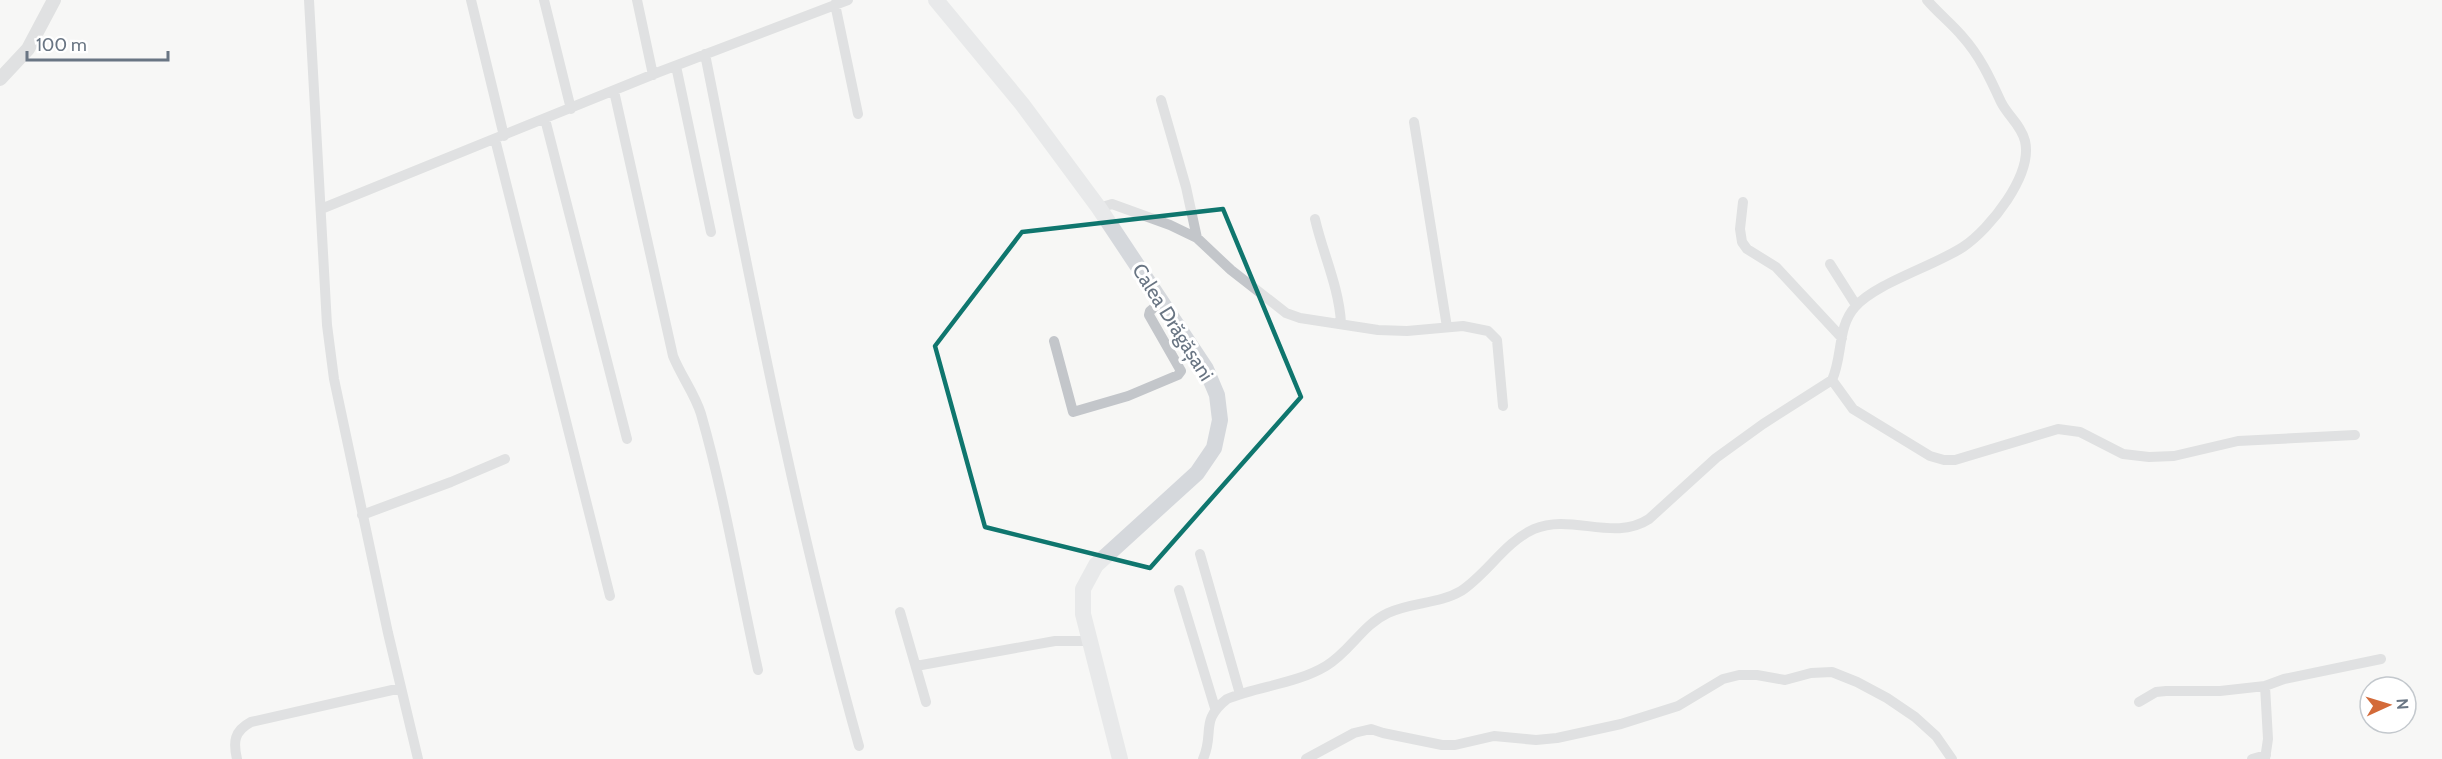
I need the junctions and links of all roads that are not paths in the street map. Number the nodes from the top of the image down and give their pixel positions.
1 (54, 0) edge
2 (309, 0) edge
3 (471, 0) edge
4 (544, 0) edge
5 (637, 0) edge
6 (848, 0) edge
7 (936, 0) edge
8 (1927, 0) edge
9 (836, 4) junction
10 (705, 54) junction
11 (676, 66) junction
12 (653, 75) junction
13 (0, 79) edge
14 (614, 91) junction
15 (1161, 100) dead end
16 (572, 108) junction
17 (858, 114) dead end
18 (545, 119) junction
19 (1414, 122) dead end
20 (500, 138) junction
21 (1743, 202) dead end
22 (1100, 208) junction
23 (321, 209) junction
24 (1315, 219) dead end
25 (711, 232) dead end
26 (1197, 237) junction
27 (1830, 264) dead end
28 (1161, 302) junction
29 (1856, 305) junction
30 (1341, 323) junction
31 (1447, 327) junction
32 (1842, 338) junction
33 (1054, 341) dead end
34 (1832, 380) junction
35 (1503, 406) dead end
36 (2355, 435) dead end
37 (627, 439) dead end
38 (505, 459) dead end
39 (362, 515) junction
40 (1200, 554) dead end
41 (1179, 590) dead end
42 (610, 596) dead end
43 (900, 612) dead end
44 (1089, 641) junction
45 (2381, 659) dead end
46 (916, 666) junction
47 (758, 670) dead end
48 (2265, 686) junction
49 (401, 688) junction
50 (1240, 694) junction
51 (926, 702) dead end
52 (2139, 702) dead end
53 (1215, 708) junction
54 (859, 746) dead end
55 (2266, 757) edge
56 (237, 759) edge
57 (418, 759) edge
58 (1120, 759) edge
59 (1203, 759) edge
60 (1306, 759) edge
61 (1953, 759) edge
62 (2252, 759) edge

1 - 13 street
2 - 23 street
3 - 20 street
4 - 16 street
5 - 12 street
6 - 9 street
7 - 22 main road, Calea Drăgășani
8 - 29 street
9 - 10 street
9 - 17 street
10 - 11 street
10 - 54 street
11 - 12 street
11 - 25 street
12 - 14 street
14 - 16 street
14 - 47 street
15 - 26 street
16 - 18 street
18 - 20 street
18 - 37 street
19 - 31 street
20 - 23 street
20 - 42 street
21 - 32 street
22 - 26 street
22 - 28 main road, Calea Drăgășani
23 - 39 street
24 - 30 street
26 - 30 street
27 - 29 street
28 - 33 street
28 - 44 main road, Calea Drăgășani
29 - 32 street
30 - 31 street
31 - 35 street
32 - 34 street
34 - 36 street
34 - 50 street
38 - 39 street
39 - 49 street
40 - 50 street
41 - 53 street
43 - 46 street
44 - 46 street
44 - 58 main road, Calea Drăgășani
45 - 48 street
46 - 51 street
48 - 52 street
48 - 55 street
49 - 56 street
49 - 57 street
50 - 53 street
53 - 59 street
55 - 62 street
60 - 61 street

